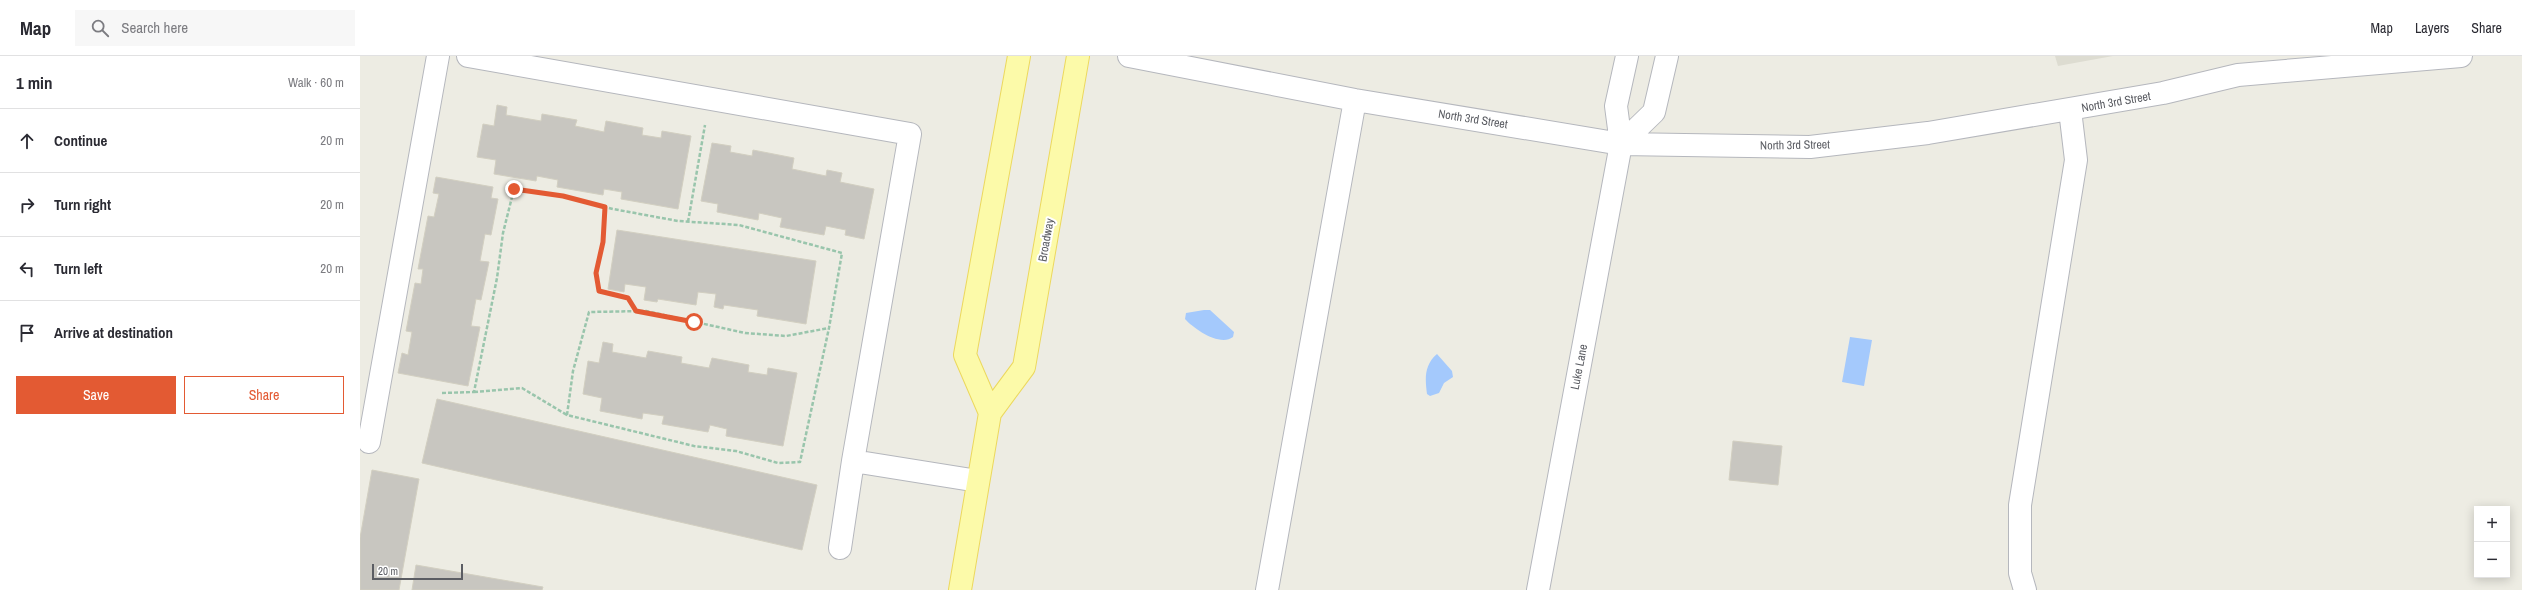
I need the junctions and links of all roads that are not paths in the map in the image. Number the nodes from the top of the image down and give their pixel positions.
1 (438, 56) edge
2 (468, 56) edge
3 (1019, 56) edge
4 (1078, 56) edge
5 (1129, 56) edge
6 (1627, 56) edge
7 (1667, 56) edge
8 (2461, 56) edge
9 (1356, 100) junction
10 (2070, 110) junction
11 (1621, 144) junction
12 (990, 413) junction
13 (369, 442) dead end
14 (853, 461) junction
15 (978, 481) junction
16 (840, 548) dead end
17 (960, 590) edge
18 (1267, 590) edge
19 (1538, 590) edge
20 (2025, 590) edge

1 - 13 street
2 - 14 street
3 - 12 main road
4 - 12 main road, Broadway
5 - 9 street, North 3rd Street
6 - 11 street, Luke Lane
7 - 11 street
8 - 10 street, North 3rd Street
9 - 11 street, North 3rd Street
9 - 18 street
10 - 11 street, North 3rd Street
10 - 20 street
11 - 19 street, Luke Lane
12 - 15 main road, Broadway
14 - 15 street
14 - 16 street
15 - 17 main road, Broadway

